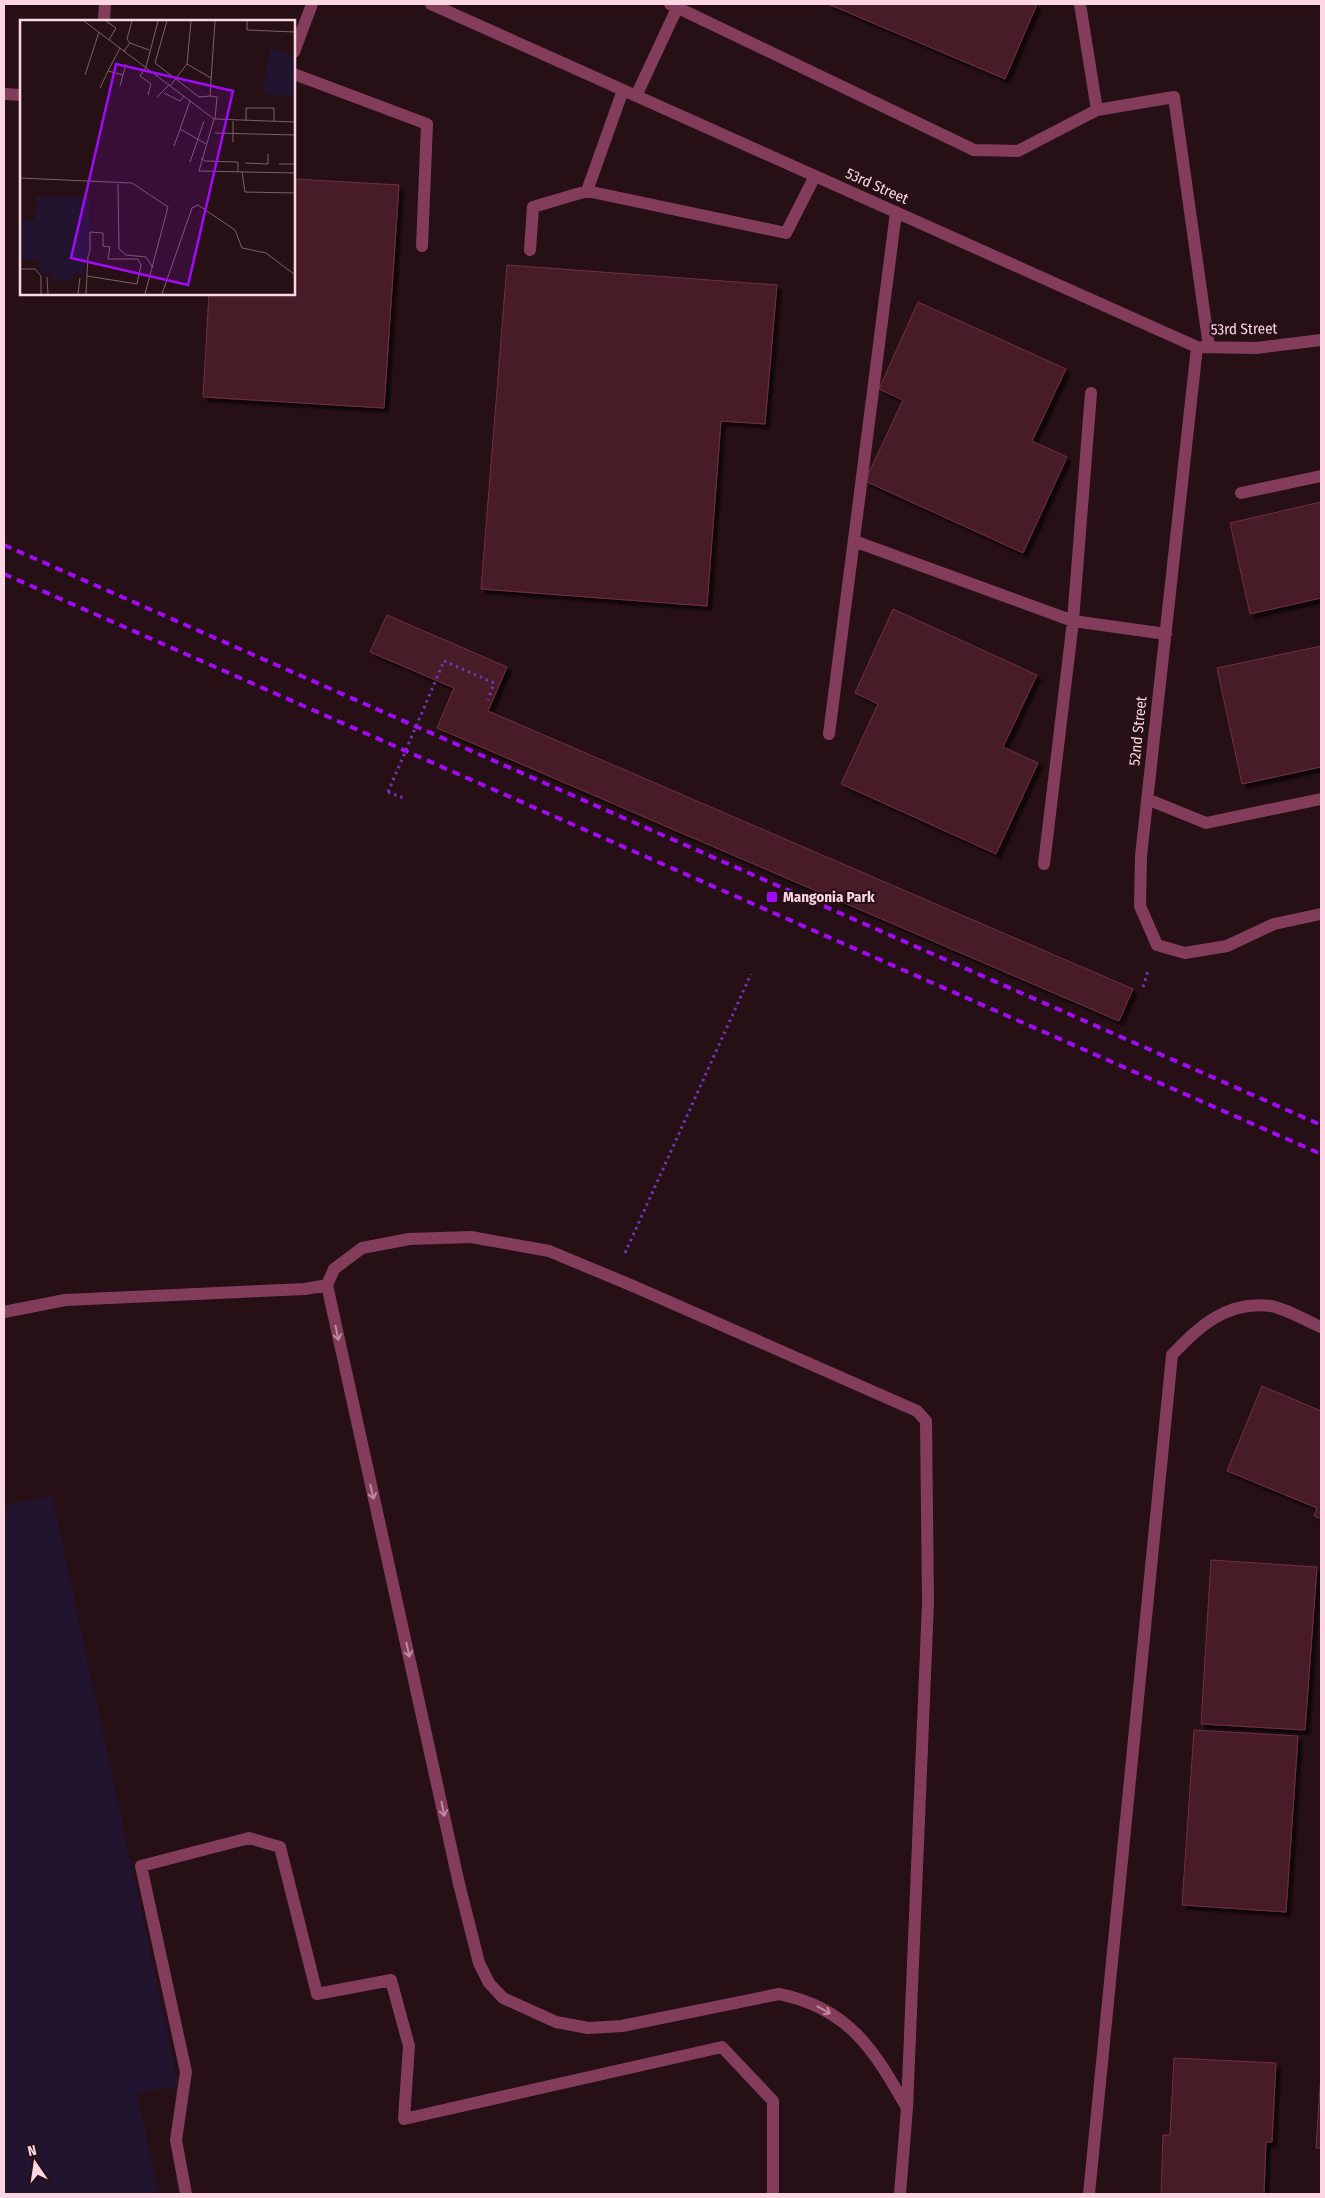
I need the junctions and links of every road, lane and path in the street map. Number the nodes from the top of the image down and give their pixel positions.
1 (105, 4) edge
2 (312, 4) edge
3 (431, 4) edge
4 (1080, 4) edge
5 (676, 5) edge
6 (104, 20) edge
7 (295, 49) edge
8 (295, 74) edge
9 (623, 90) junction
10 (4, 94) edge
11 (20, 95) edge
12 (636, 96) junction
13 (1097, 110) junction
14 (815, 176) junction
15 (587, 191) junction
16 (896, 212) junction
17 (422, 246) dead end
18 (530, 250) dead end
19 (1321, 340) edge
20 (1203, 347) junction
21 (1091, 393) dead end
22 (1321, 476) edge
23 (1240, 493) dead end
24 (854, 541) junction
25 (1073, 621) junction
26 (1166, 634) junction
27 (488, 700) dead end
28 (829, 734) dead end
29 (406, 799) dead end
30 (1147, 799) junction
31 (1321, 800) edge
32 (1044, 864) dead end
33 (1321, 914) edge
34 (751, 974) dead end
35 (614, 1278) junction
36 (327, 1285) junction
37 (4, 1312) edge
38 (1321, 1327) edge
39 (907, 2108) junction
40 (186, 2194) edge
41 (773, 2194) edge
42 (900, 2194) edge
43 (1089, 2194) edge

1 - 6 street
2 - 7 street
3 - 9 street, 53rd Street
4 - 13 street
5 - 12 street
5 - 13 street
8 - 17 street
9 - 12 street, 53rd Street
9 - 15 street
10 - 11 street
12 - 14 street, 53rd Street
13 - 20 street, 52nd Street
14 - 15 street
14 - 16 street, 53rd Street
15 - 18 street
16 - 20 street, 53rd Street
16 - 24 street
19 - 20 street, 53rd Street
20 - 26 street, 52nd Street
21 - 25 street
22 - 23 street
24 - 25 street
24 - 28 street
25 - 26 street
25 - 32 street
26 - 30 street, 52nd Street
27 - 29 path, bridge
30 - 31 street
30 - 33 street, 52nd Street
34 - 35 path
35 - 36 street
35 - 39 street
36 - 37 street
36 -> 39 street
38 - 43 street
39 - 42 street
40 - 41 street

